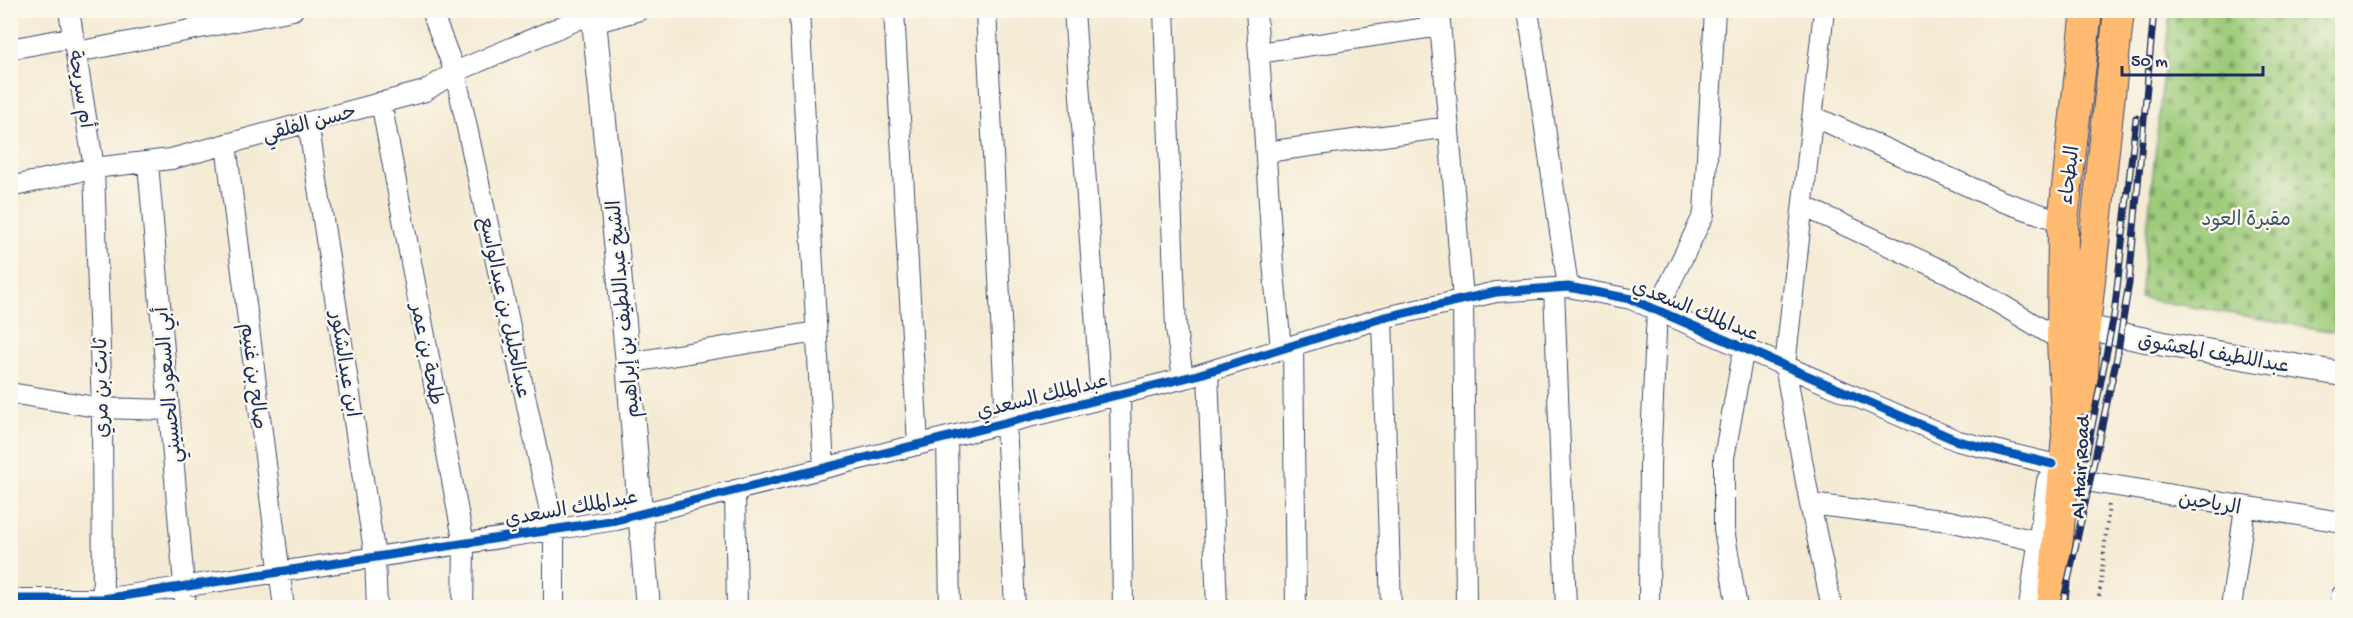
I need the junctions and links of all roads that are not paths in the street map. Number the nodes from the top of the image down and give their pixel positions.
1 (69, 10) edge
2 (292, 10) edge
3 (431, 10) edge
4 (640, 10) edge
5 (799, 10) edge
6 (894, 10) edge
7 (986, 10) edge
8 (1074, 10) edge
9 (1164, 10) edge
10 (1256, 10) edge
11 (1528, 10) edge
12 (1715, 10) edge
13 (1824, 10) edge
14 (2087, 10) edge
15 (2119, 10) edge
16 (594, 16) edge
17 (1440, 18) edge
18 (76, 45) junction
19 (10, 49) edge
20 (1259, 53) junction
21 (455, 72) junction
22 (381, 102) junction
23 (1813, 116) junction
24 (308, 122) junction
25 (1449, 127) junction
26 (225, 144) junction
27 (1266, 152) junction
28 (148, 163) junction
29 (94, 168) junction
30 (10, 187) edge
31 (1803, 206) junction
32 (2063, 222) junction
33 (1561, 287) junction
34 (1463, 299) junction
35 (1658, 310) junction
36 (1382, 318) junction
37 (816, 332) junction
38 (2074, 334) junction
39 (1287, 347) junction
40 (1744, 348) junction
41 (628, 363) junction
42 (1785, 366) junction
43 (1208, 372) junction
44 (2343, 374) edge
45 (1184, 378) junction
46 (10, 393) edge
47 (1111, 397) junction
48 (102, 408) junction
49 (169, 410) junction
50 (1007, 422) junction
51 (947, 438) junction
52 (918, 445) junction
53 (824, 468) junction
54 (2064, 475) junction
55 (735, 490) junction
56 (1810, 504) junction
57 (2245, 507) junction
58 (640, 514) junction
59 (2343, 522) edge
60 (554, 530) junction
61 (2041, 542) junction
62 (464, 544) junction
63 (375, 557) junction
64 (280, 572) junction
65 (186, 586) junction
66 (2343, 595) edge
67 (10, 599) edge
68 (103, 603) edge
69 (186, 608) edge
70 (284, 608) edge
71 (377, 608) edge
72 (464, 608) edge
73 (554, 608) edge
74 (648, 608) edge
75 (737, 608) edge
76 (950, 608) edge
77 (1016, 608) edge
78 (1123, 608) edge
79 (1217, 608) edge
80 (1296, 608) edge
81 (1391, 608) edge
82 (1466, 608) edge
83 (1566, 608) edge
84 (1649, 608) edge
85 (1737, 608) edge
86 (1832, 608) edge
87 (2031, 608) edge
88 (2052, 608) edge
89 (2073, 608) edge
90 (2231, 608) edge
91 (2341, 608) edge

1 - 18 street, أم سريحة
2 - 18 street
3 - 21 street, عبدالجليل بن عبدالواسع
4 - 16 street, حسن الفلقي
5 - 37 street
6 - 52 street
7 - 50 street
8 - 47 street
9 - 45 street
10 - 20 street
11 - 33 street
12 - 35 street
13 - 23 street
14 - 32 main road, البطحاء
15 - 38 main road, البطحاء
16 - 21 street, حسن الفلقي
16 - 41 street, الشيخ عبداللطيف بن إبراهيم
17 - 20 street
17 - 25 street
18 - 19 street
18 - 29 street, أم سريحة
20 - 27 street
21 - 22 street, حسن الفلقي
21 - 60 street, عبدالجليل بن عبدالواسع
22 - 24 street, حسن الفلقي
22 - 62 street, طلحة بن عمر
23 - 31 street
23 - 32 street
24 - 26 street, حسن الفلقي
24 - 63 street, ابن عبدالشكور
25 - 27 street
25 - 34 street
26 - 28 street, حسن الفلقي
26 - 64 street, صالح بن غنيم
27 - 39 street
28 - 29 street, حسن الفلقي
28 - 49 street, أبي السعود الحسيني
29 - 30 street, حسن الفلقي
29 - 48 street, ثابت بن مري
31 - 38 street
31 - 42 street
32 - 38 main road, البطحاء
33 - 34 street, عبدالملك السعدي
33 - 35 street, عبدالملك السعدي
33 - 83 street
34 - 36 street, عبدالملك السعدي
34 - 82 street
35 - 40 street, عبدالملك السعدي
35 - 84 street
36 - 39 street, عبدالملك السعدي
36 - 81 street
37 - 41 street
37 - 53 street
38 - 44 street, عبداللطيف المعشوق
38 - 54 main road, البطحاء
39 - 43 street, عبدالملك السعدي
39 - 80 street
40 - 42 street, عبدالملك السعدي
40 - 85 street
41 - 58 street, الشيخ عبداللطيف بن إبراهيم
42 - 54 street, عبدالملك السعدي
42 - 56 street
43 - 45 street, عبدالملك السعدي
43 - 79 street
45 - 47 street, عبدالملك السعدي
46 - 48 street
47 - 50 street, عبدالملك السعدي
47 - 78 street
48 - 49 street
48 - 68 street, ثابت بن مري
49 - 65 street, أبي السعود الحسيني
50 - 51 street, عبدالملك السعدي
50 - 77 street
51 - 52 street, عبدالملك السعدي
51 - 76 street
52 - 53 street, عبدالملك السعدي
53 - 55 street, عبدالملك السعدي
54 - 57 street, الرياحين
54 - 61 street, البطحاء
54 - 88 main road, Al Hair Road
54 - 89 main road, Al Hair Road
55 - 58 street, عبدالملك السعدي
55 - 75 street
56 - 61 street
56 - 86 street
57 - 59 street, الرياحين
57 - 90 street
58 - 60 street, عبدالملك السعدي
58 - 74 street, الشيخ عبداللطيف بن إبراهيم
60 - 62 street, عبدالملك السعدي
60 - 73 street, عبدالجليل بن عبدالواسع
61 - 87 street, البطحاء
62 - 63 street, عبدالملك السعدي
62 - 72 street, طلحة بن عمر
63 - 64 street, عبدالملك السعدي
63 - 71 street, ابن عبدالشكور
64 - 65 street, عبدالملك السعدي
64 - 70 street, صالح بن غنيم
65 - 68 street, عبدالملك السعدي
65 - 69 street, أبي السعود الحسيني
66 - 91 street
67 - 68 street, عبدالملك السعدي

